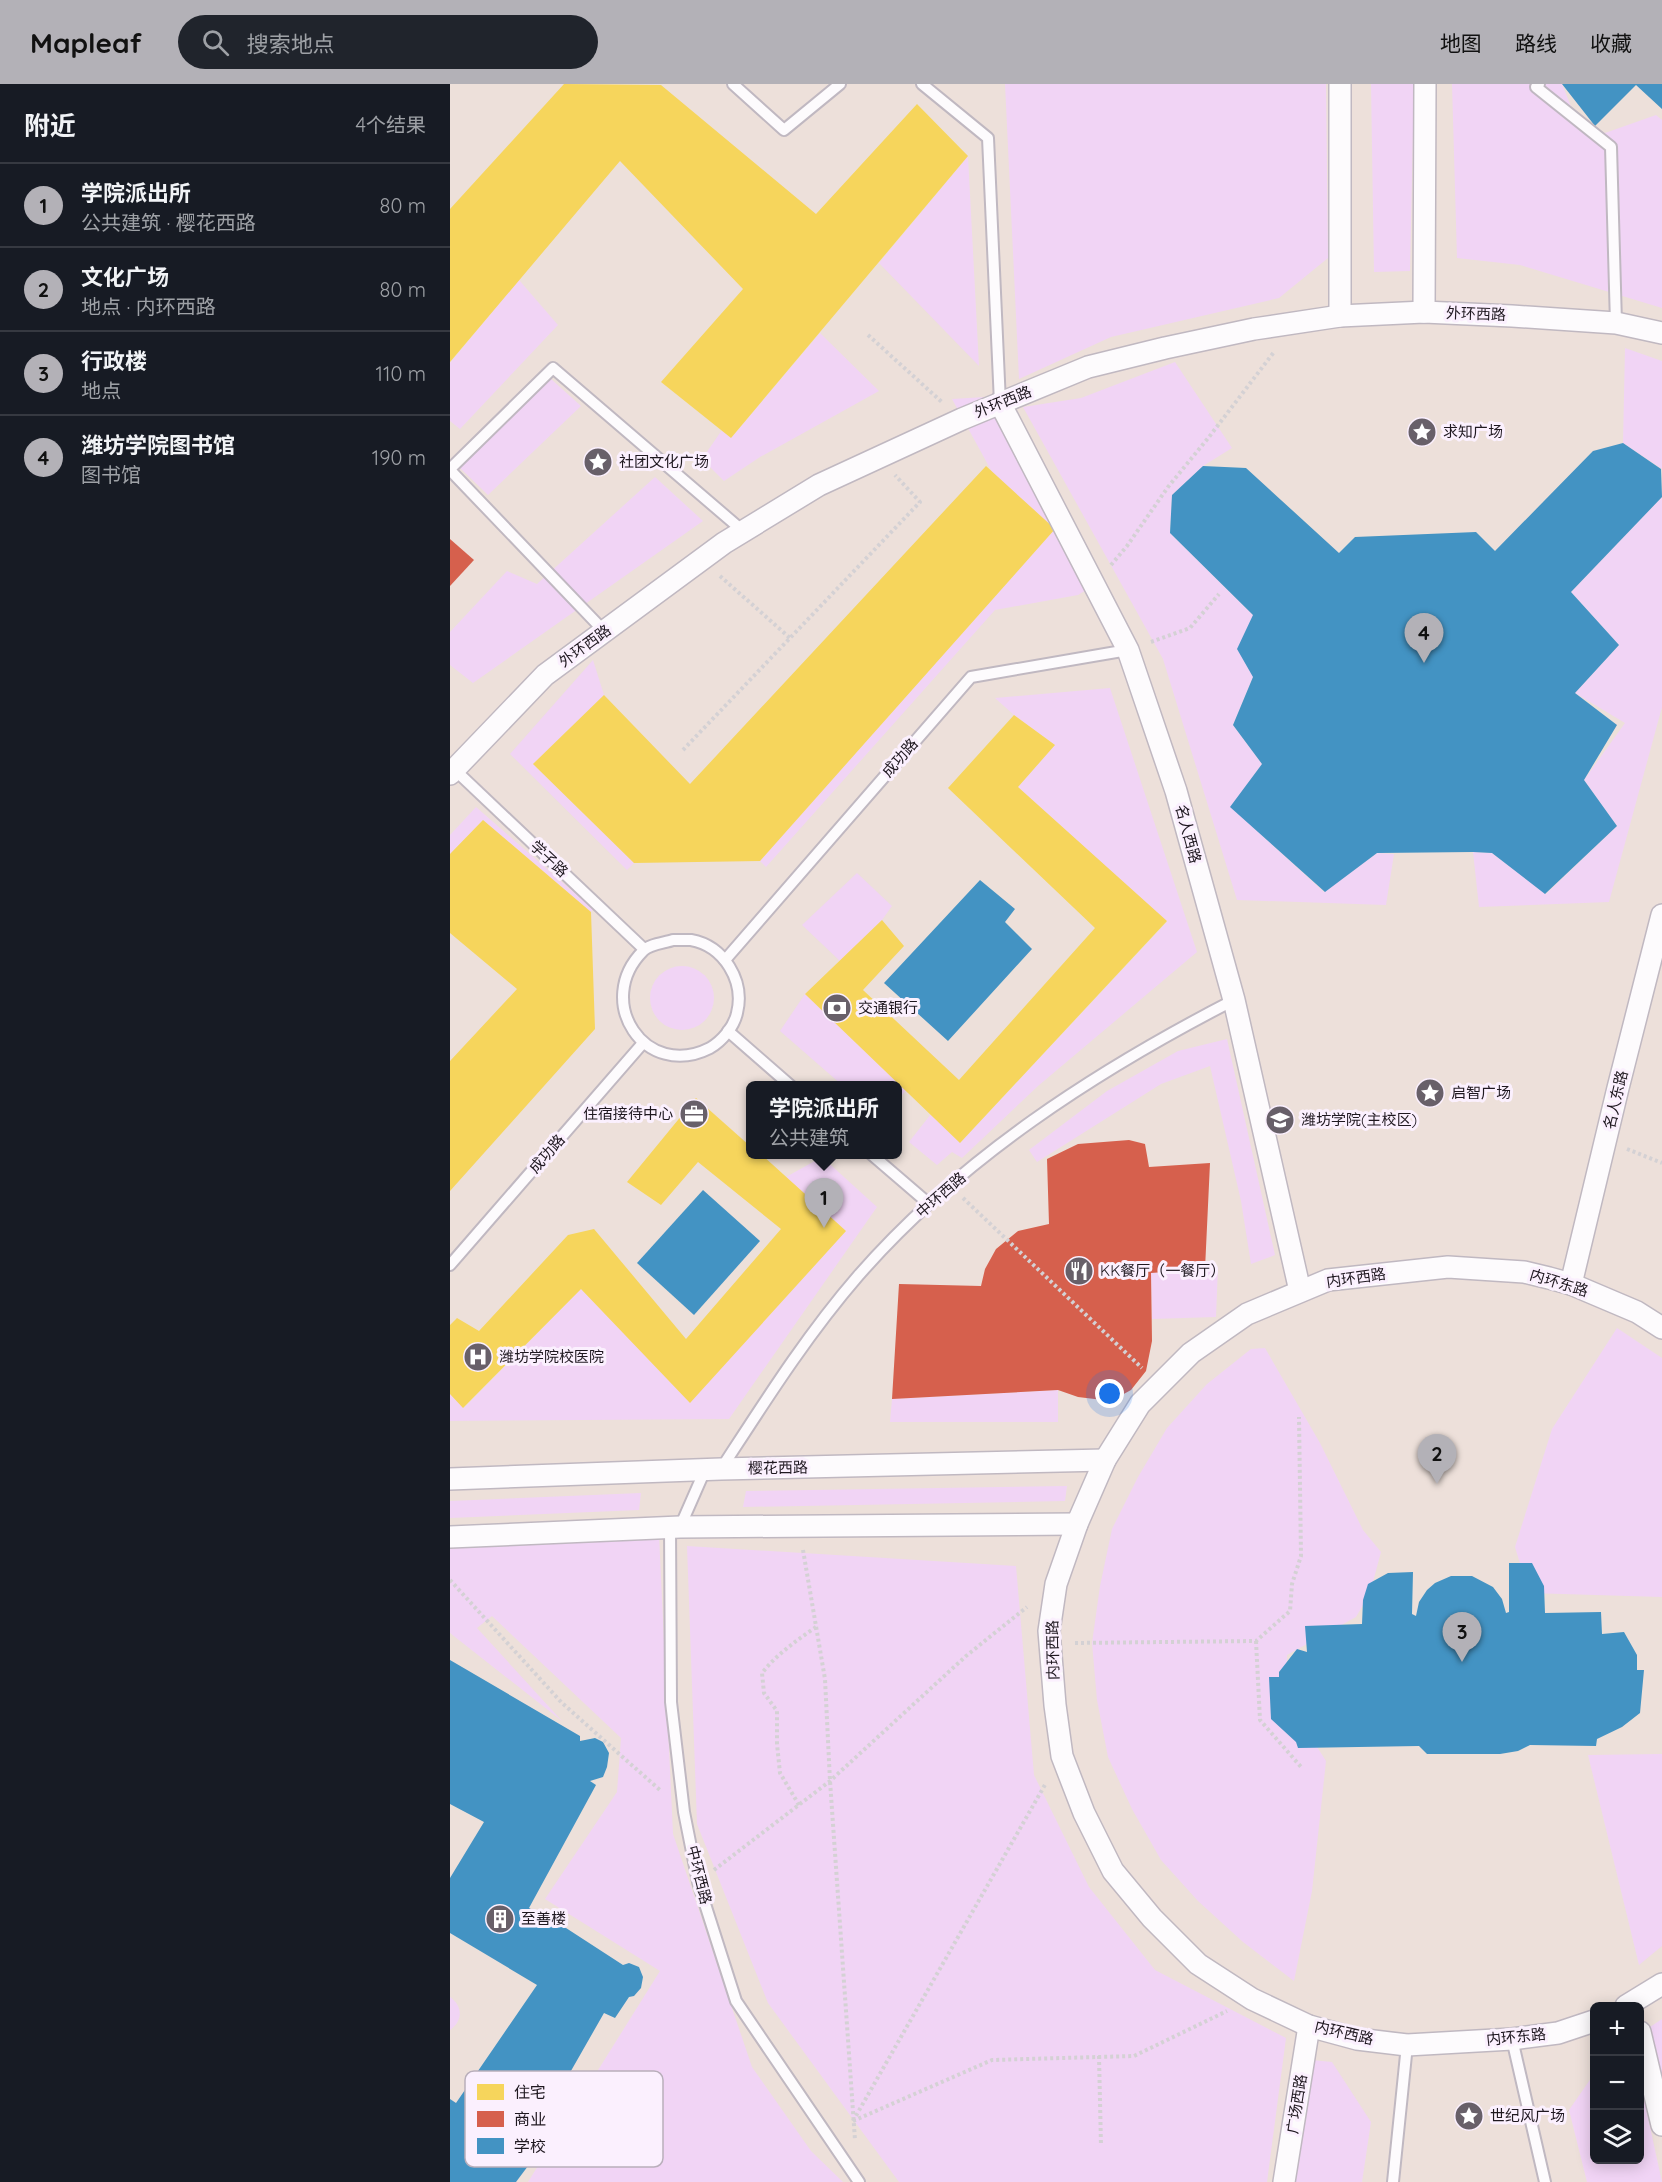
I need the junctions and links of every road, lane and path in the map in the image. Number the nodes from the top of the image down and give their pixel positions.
1 (733, 84) edge
2 (840, 84) edge
3 (922, 84) edge
4 (1340, 84) edge
5 (1425, 84) edge
6 (1539, 84) edge
7 (1424, 312) junction
8 (1340, 316) junction
9 (1296, 323) junction
10 (1616, 323) junction
11 (1662, 333) edge
12 (868, 335) dead end
13 (1000, 403) junction
14 (962, 419) junction
15 (878, 457) junction
16 (450, 470) edge
17 (743, 531) junction
18 (702, 559) junction
19 (1099, 594) junction
20 (1219, 594) dead end
21 (604, 631) junction
22 (790, 638) junction
23 (1128, 650) junction
24 (683, 750) dead end
25 (452, 772) edge
26 (1662, 915) edge
27 (644, 949) junction
28 (725, 960) junction
29 (1234, 1000) junction
30 (729, 1031) junction
31 (643, 1043) junction
32 (785, 1081) edge
33 (1607, 1140) junction
34 (876, 1159) edge
35 (1662, 1163) edge
36 (949, 1185) junction
37 (928, 1203) junction
38 (450, 1265) edge
39 (1448, 1267) joint
40 (1571, 1284) junction
41 (1300, 1291) junction
42 (1662, 1328) edge
43 (1160, 1384) junction
44 (1299, 1417) dead end
45 (1106, 1460) junction
46 (713, 1470) junction
47 (450, 1479) edge
48 (1077, 1524) junction
49 (799, 1526) junction
50 (675, 1527) junction
51 (450, 1537) edge
52 (450, 1580) edge
53 (1056, 1584) junction
54 (816, 1627) junction
55 (1256, 1641) junction
56 (1050, 1644) junction
57 (1062, 1756) junction
58 (1302, 1768) dead end
59 (830, 1782) junction
60 (799, 1805) junction
61 (684, 1812) junction
62 (699, 1882) junction
63 (1662, 1984) edge
64 (1252, 1999) junction
65 (1635, 2002) edge
66 (1590, 2022) edge
67 (1309, 2026) junction
68 (1512, 2039) junction
69 (1407, 2045) junction
70 (1436, 2045) joint
71 (1644, 2049) edge
72 (1099, 2056) junction
73 (853, 2121) junction
74 (1662, 2126) edge
75 (855, 2141) dead end
76 (1101, 2146) dead end
77 (859, 2182) edge
78 (1284, 2182) edge
79 (1393, 2182) edge
80 (1545, 2182) edge

1 - 2 lane
3 - 13 lane
4 - 8 street
5 - 7 street
6 - 10 lane
7 - 8 street, 外环西路
7 - 10 street, 外环西路
8 - 9 street, 外环西路
9 - 13 street, 外环西路
9 - 19 path
10 - 11 street, 外环西路
12 - 14 path
13 - 14 street, 外环西路
13 - 19 street, 名人西路
14 - 15 street, 外环西路
15 - 17 street, 外环西路
15 - 22 path
16 - 17 lane
16 - 21 lane
17 - 18 street, 外环西路
18 - 21 street, 外环西路
18 - 22 path
19 - 23 street, 名人西路
20 - 23 path
21 - 25 street, 外环西路
22 - 24 path
23 - 28 lane, 成功路
23 - 29 street, 名人西路
25 - 27 lane, 学子路
26 - 33 street, 名人东路
27 - 28 lane
27 - 31 lane
28 - 30 lane
29 - 36 lane, 中环西路
29 - 41 street, 名人西路
30 - 31 lane
30 - 32 lane
31 - 38 lane, 成功路
33 - 35 path
33 - 40 street, 名人东路
34 - 37 lane
36 - 37 lane, 中环西路
36 - 43 path
37 - 46 lane, 中环西路
39 - 40 street, 内环东路
39 - 41 street, 内环西路
40 - 42 street, 内环东路
41 - 43 street, 内环西路
43 - 45 street, 内环西路
44 - 55 path
45 - 46 street, 樱花西路
45 - 48 street, 内环西路
46 - 47 street, 樱花西路
46 - 50 lane, 中环西路
48 - 49 street
48 - 53 street, 内环西路
49 - 50 street
49 - 54 path
50 - 51 street
50 - 61 lane, 中环西路
52 - 61 path
53 - 56 street, 内环西路
53 - 59 path
54 - 59 path
54 - 60 path
55 - 56 path
55 - 58 path
56 - 57 street, 内环西路
57 - 64 street, 内环西路
57 - 73 path
59 - 60 path
59 - 73 path
60 - 62 path
61 - 62 lane, 中环西路
62 - 77 lane, 中环西路
63 - 65 street
64 - 67 street, 内环西路
64 - 72 path
66 - 68 street, 内环东路
67 - 69 street, 内环西路
67 - 78 street, 广场西路
68 - 70 street, 内环东路
68 - 80 lane
69 - 70 street, 内环西路
69 - 79 lane
71 - 74 street
72 - 73 path
72 - 76 path
73 - 75 path

